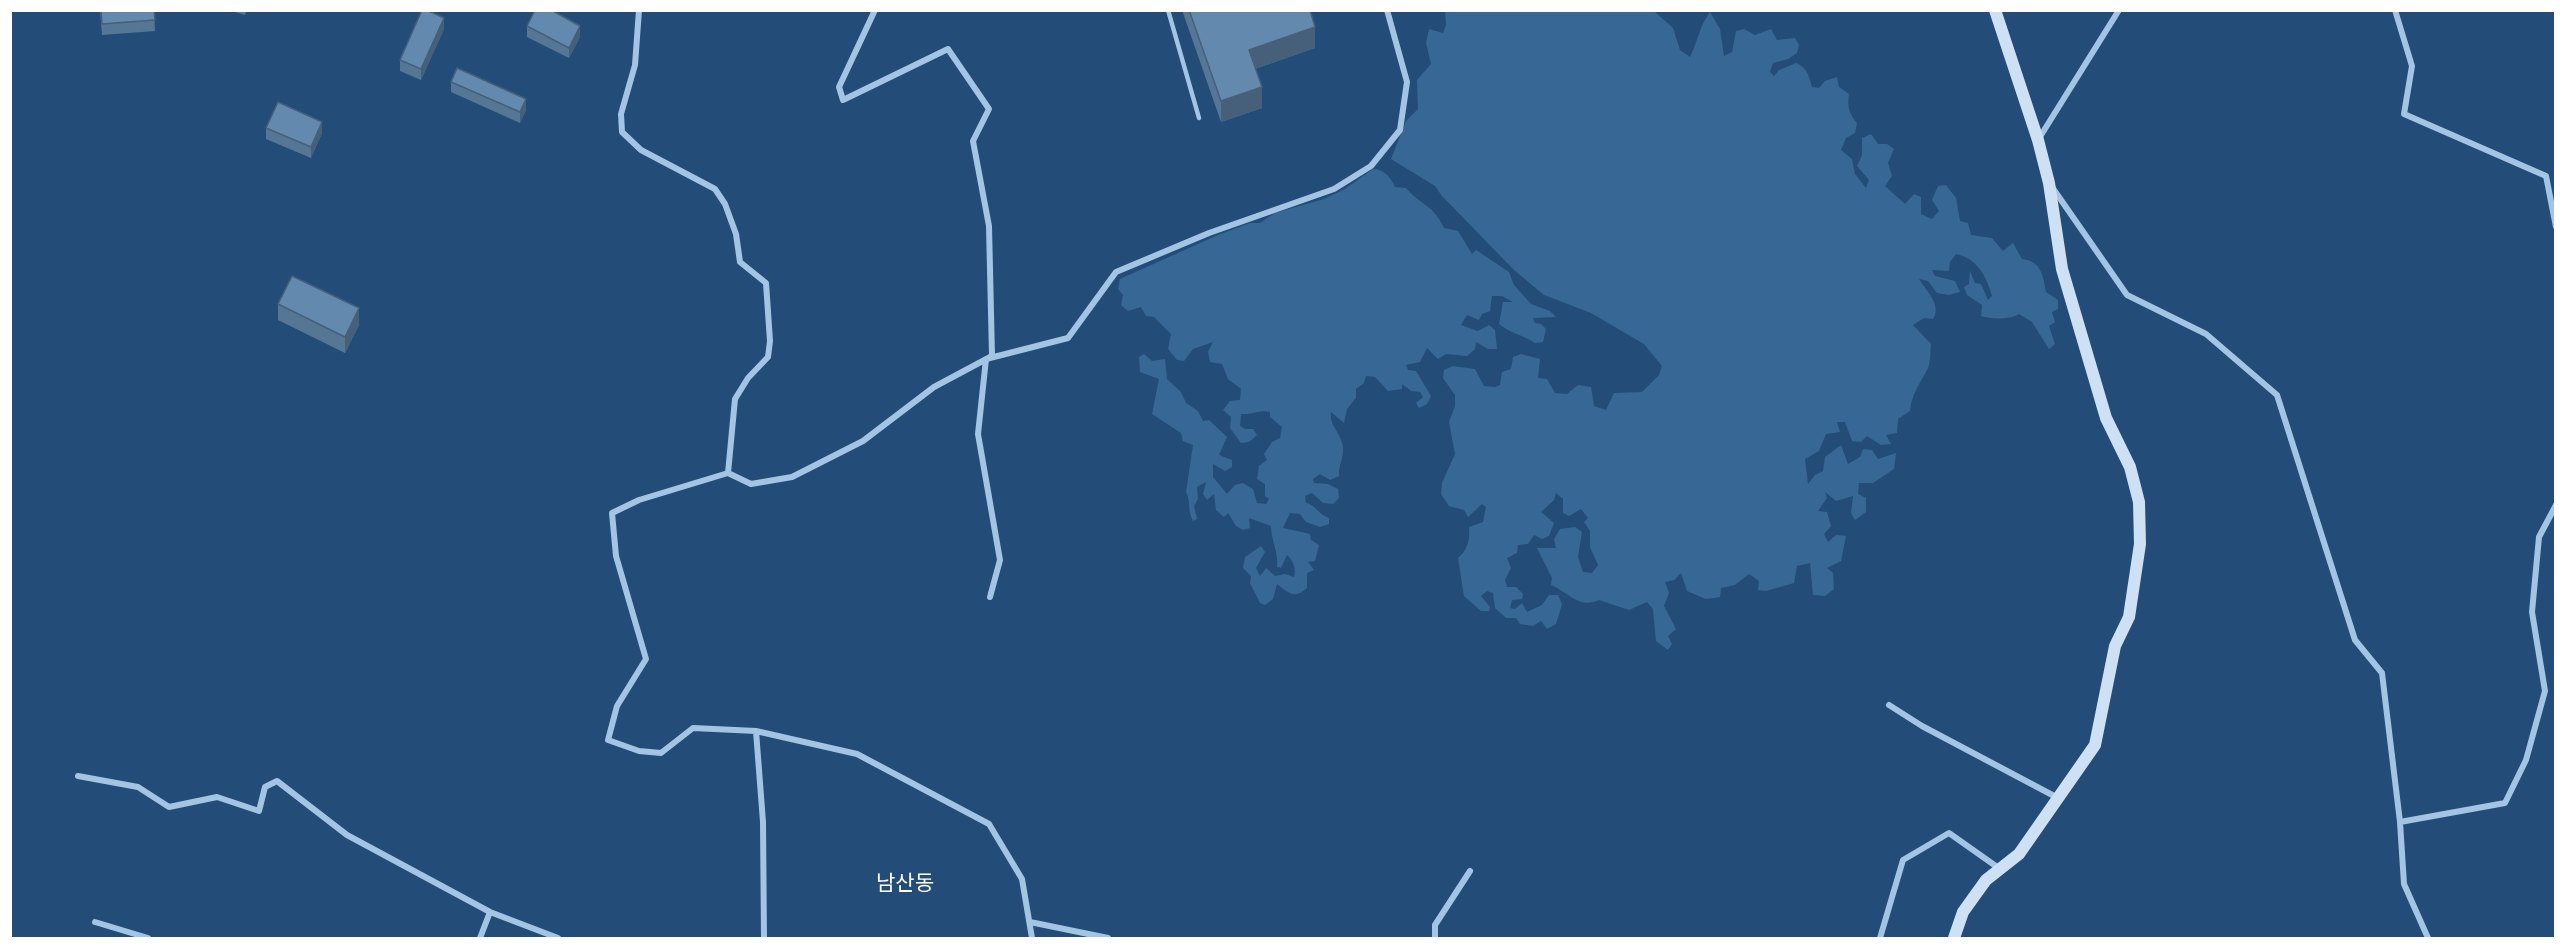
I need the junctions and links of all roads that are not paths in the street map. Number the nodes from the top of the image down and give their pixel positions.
1 (639, 10) edge
2 (874, 10) edge
3 (1168, 10) edge
4 (1387, 10) edge
5 (1995, 10) edge
6 (2119, 10) edge
7 (2395, 10) edge
8 (1199, 118) dead end
9 (2038, 140) junction
10 (2049, 183) junction
11 (2556, 227) edge
12 (986, 359) junction
13 (728, 473) junction
14 (2556, 505) edge
15 (990, 597) dead end
16 (1889, 705) dead end
17 (756, 731) junction
18 (78, 776) dead end
19 (2058, 798) junction
20 (2400, 822) junction
21 (2000, 869) junction
22 (1470, 871) dead end
23 (490, 912) junction
24 (95, 922) dead end
25 (1030, 922) junction
26 (148, 939) edge
27 (480, 939) edge
28 (558, 939) edge
29 (764, 939) edge
30 (1032, 939) edge
31 (1108, 939) edge
32 (1435, 939) edge
33 (1880, 939) edge
34 (1954, 939) edge
35 (2428, 939) edge

1 - 13 street
2 - 12 street
3 - 8 lane
4 - 12 street
5 - 9 street
6 - 9 street
7 - 11 street
9 - 10 street
10 - 19 street
10 - 20 street
12 - 13 street
12 - 15 street
13 - 17 street
14 - 20 street
16 - 19 street
17 - 25 street
17 - 29 street
18 - 23 street
19 - 21 street
20 - 35 street
21 - 33 street
21 - 34 street
22 - 32 street
23 - 27 street
23 - 28 street
24 - 26 street
25 - 30 street
25 - 31 street

